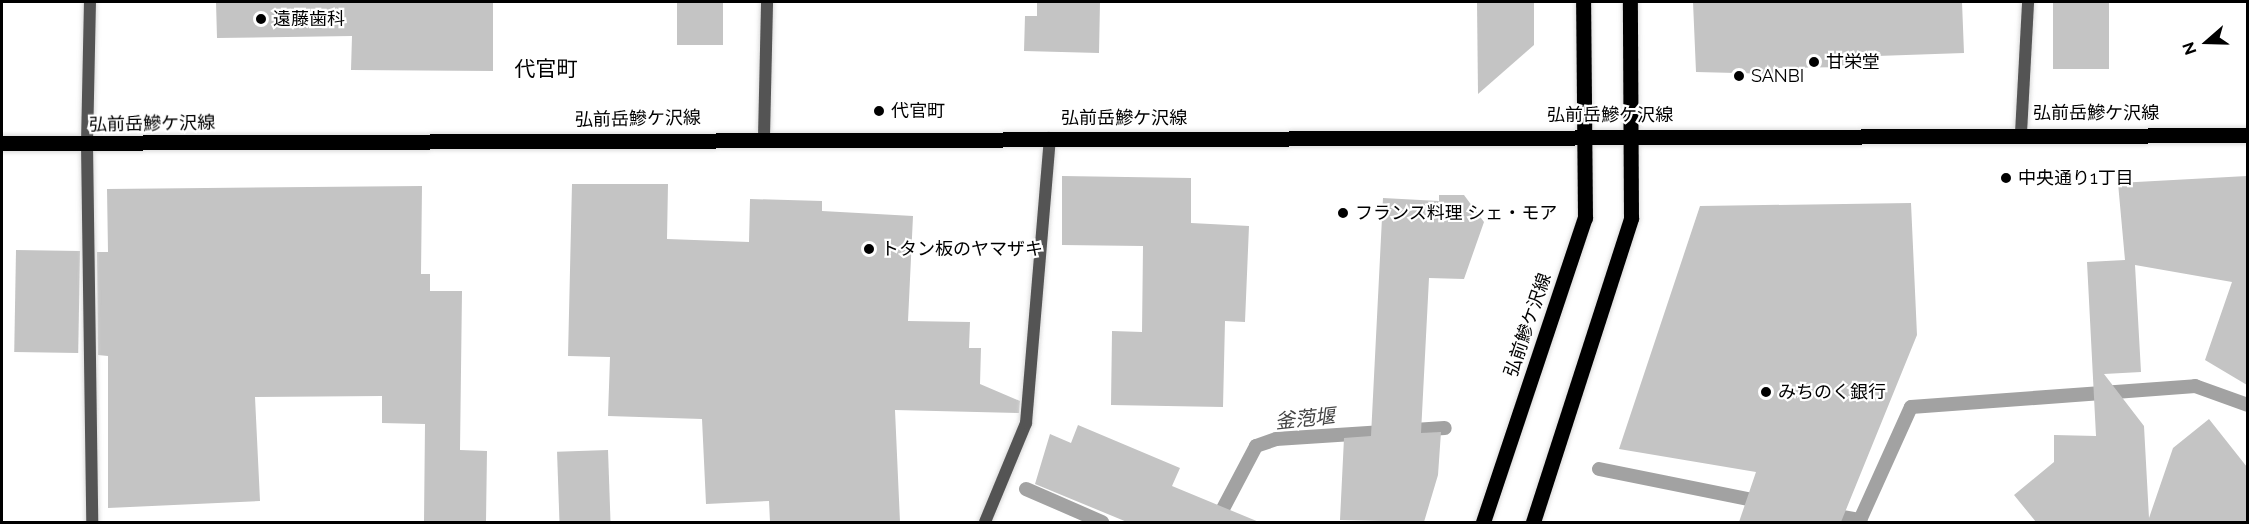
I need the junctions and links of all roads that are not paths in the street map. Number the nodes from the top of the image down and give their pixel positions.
1 (90, 2) edge
2 (767, 2) edge
3 (1583, 2) edge
4 (1630, 2) edge
5 (2028, 2) edge
6 (2021, 133) junction
7 (1632, 134) junction
8 (1584, 135) junction
9 (2247, 135) edge
10 (764, 137) junction
11 (1050, 138) junction
12 (2, 143) edge
13 (87, 144) junction
14 (92, 522) edge
15 (985, 522) edge
16 (1483, 522) edge
17 (1533, 522) edge

1 - 13 street
2 - 10 street
3 - 8 main road, 弘前鰺ケ沢線
4 - 7 main road
5 - 6 street
6 - 7 main road, 弘前岳鰺ケ沢線
6 - 9 main road, 弘前岳鰺ケ沢線
7 - 8 main road, 弘前岳鰺ケ沢線
7 - 17 main road
8 - 11 main road, 弘前岳鰺ケ沢線
8 - 16 main road, 弘前鰺ケ沢線
10 - 11 main road, 弘前岳鰺ケ沢線
10 - 13 main road, 弘前岳鰺ケ沢線
11 - 15 street
12 - 13 main road, 弘前岳鰺ケ沢線
13 - 14 street

